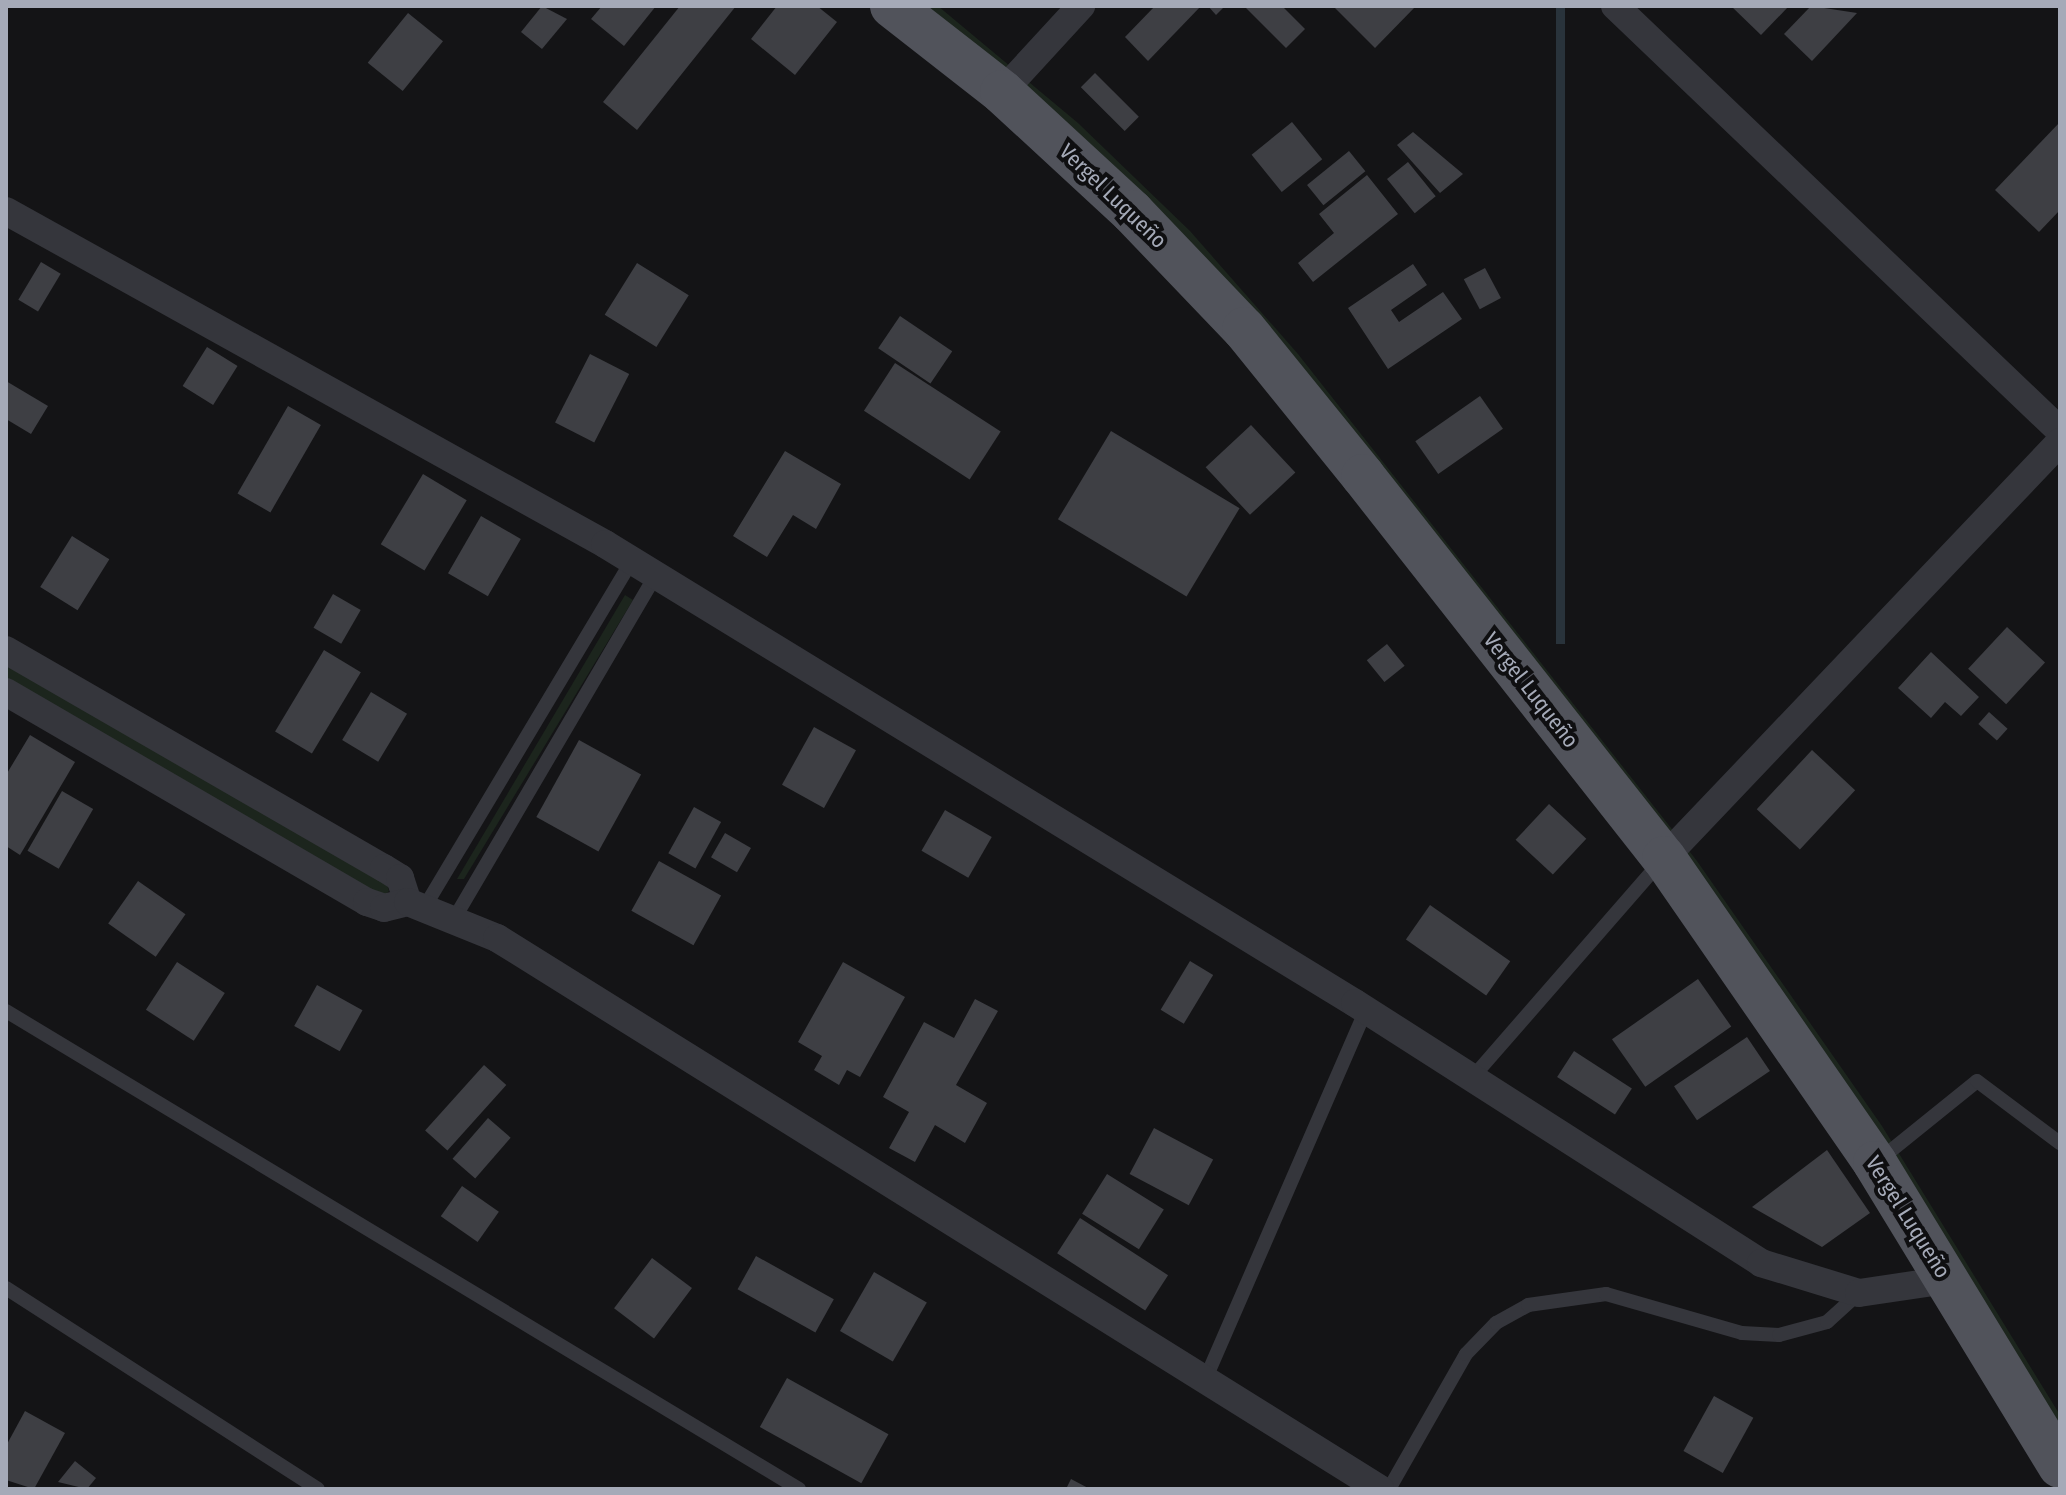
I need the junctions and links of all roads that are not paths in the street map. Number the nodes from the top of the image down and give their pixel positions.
1 (892, 6) edge
2 (1081, 6) edge
3 (1615, 6) edge
4 (1002, 92) junction
5 (6, 211) edge
6 (2060, 431) edge
7 (2060, 442) edge
8 (632, 560) junction
9 (656, 575) junction
10 (6, 650) edge
11 (6, 692) edge
12 (1664, 858) junction
13 (416, 905) junction
14 (454, 919) junction
15 (1366, 1010) junction
16 (6, 1011) edge
17 (1472, 1078) junction
18 (2060, 1143) edge
19 (1875, 1163) junction
20 (1947, 1280) junction
21 (6, 1288) edge
22 (1859, 1293) junction
23 (1205, 1380) junction
24 (2060, 1466) edge
25 (318, 1489) edge
26 (799, 1489) edge
27 (1380, 1489) edge
28 (1389, 1489) edge

1 - 4 main road, Vergel Luqueño
2 - 4 street
3 - 6 street
4 - 12 main road, Vergel Luqueño
5 - 8 street
7 - 12 street
8 - 9 street
8 - 13 lane
9 - 14 lane
9 - 15 street
10 - 13 street
11 - 13 street
12 - 17 lane
12 - 19 main road, Vergel Luqueño
13 - 14 street
14 - 23 street
15 - 17 street
15 - 23 lane
16 - 26 lane
17 - 22 street
18 - 19 lane
19 - 20 main road, Vergel Luqueño
20 - 22 street
20 - 24 main road, Vergel Luqueño
21 - 25 lane
22 - 28 lane
23 - 27 street

